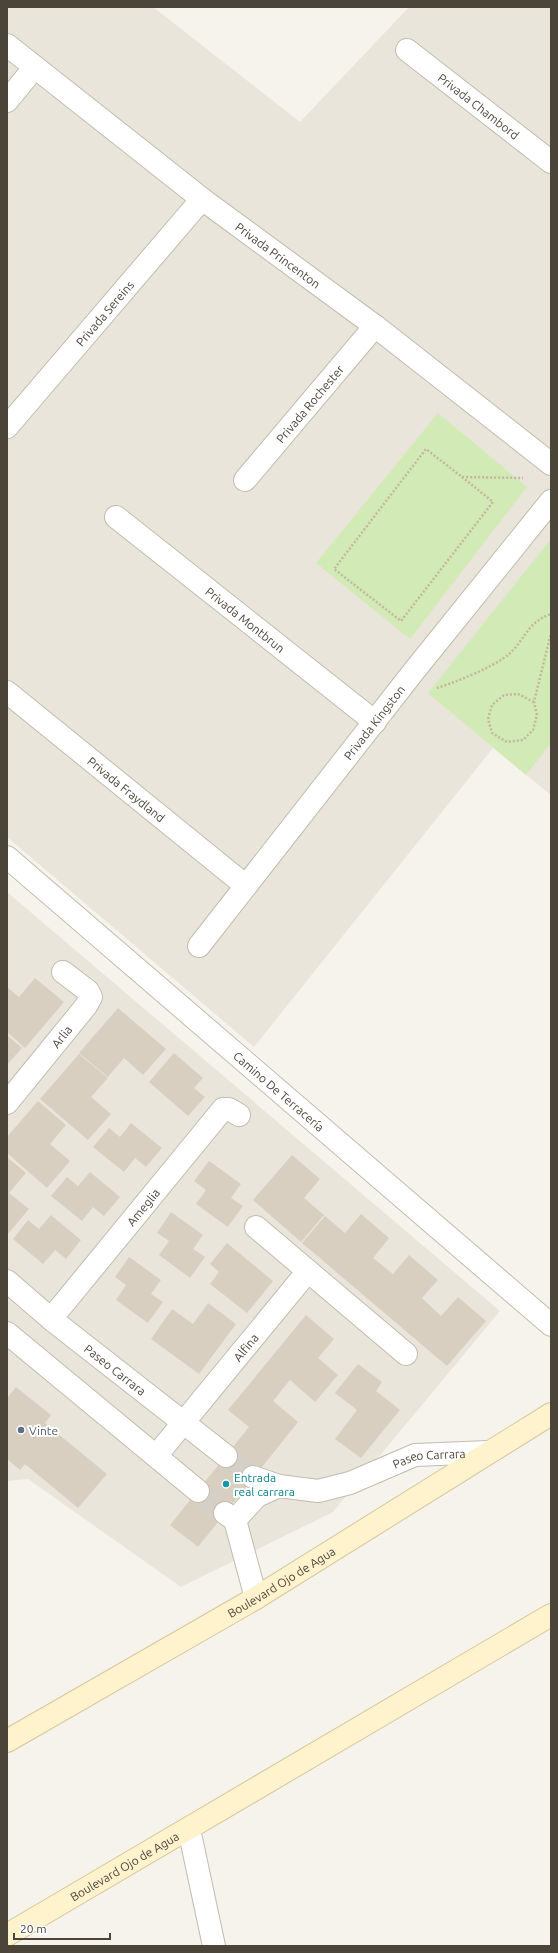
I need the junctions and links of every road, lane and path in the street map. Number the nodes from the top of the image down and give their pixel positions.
1 (7, 45) edge
2 (407, 50) dead end
3 (34, 68) junction
4 (7, 101) edge
5 (551, 162) edge
6 (202, 198) junction
7 (375, 326) junction
8 (7, 427) edge
9 (551, 464) edge
10 (462, 477) junction
11 (529, 478) dead end
12 (245, 480) dead end
13 (551, 501) edge
14 (116, 517) dead end
15 (551, 614) edge
16 (551, 633) edge
17 (414, 671) junction
18 (7, 692) edge
19 (534, 702) junction
20 (375, 722) junction
21 (7, 857) edge
22 (246, 886) junction
23 (199, 946) dead end
24 (63, 972) dead end
25 (7, 1104) edge
26 (239, 1115) dead end
27 (256, 1227) dead end
28 (308, 1271) junction
29 (7, 1281) edge
30 (51, 1319) junction
31 (551, 1326) edge
32 (7, 1332) edge
33 (406, 1354) dead end
34 (551, 1414) edge
35 (184, 1423) junction
36 (488, 1452) junction
37 (156, 1456) junction
38 (226, 1456) tunnel mouth
39 (253, 1477) tunnel mouth
40 (279, 1486) junction
41 (198, 1491) tunnel mouth
42 (256, 1598) junction
43 (551, 1615) edge
44 (7, 1741) edge
45 (189, 1829) junction
46 (7, 1935) edge
47 (214, 1946) edge

1 - 3 street, Privada Princenton
2 - 5 street, Privada Chambord
3 - 4 street
3 - 6 street, Privada Princenton
6 - 7 street, Privada Princenton
6 - 8 street, Privada Sereins
7 - 9 street, Privada Princenton
7 - 12 street, Privada Rochester
10 - 10 path
10 - 11 path
13 - 17 street, Privada Kingston
14 - 20 street, Privada Montbrun
15 - 17 path
16 - 19 path
17 - 20 street, Privada Kingston
18 - 22 street, Privada Fraydland
19 - 19 path
20 - 22 street, Privada Kingston
21 - 31 street, Camino De Terracería
22 - 23 street, Privada Kingston
24 - 25 street, Arlia
26 - 30 street, Ameglia
27 - 28 street
28 - 33 street
28 - 35 street, Alfina
29 - 30 street, Paseo Carrara
30 - 35 street, Paseo Carrara
32 - 37 street
34 - 36 street, Boulevard Ojo de Agua
35 - 37 street, Alfina
35 - 38 street, Paseo Carrara
36 - 40 street, Paseo Carrara
36 - 42 street, Boulevard Ojo de Agua
37 - 41 street
39 - 40 street, Paseo Carrara
40 - 42 street
42 - 44 street, Boulevard Ojo de Agua
43 - 45 street, Boulevard Ojo de Agua
45 - 46 street, Boulevard Ojo de Agua
45 - 47 street

